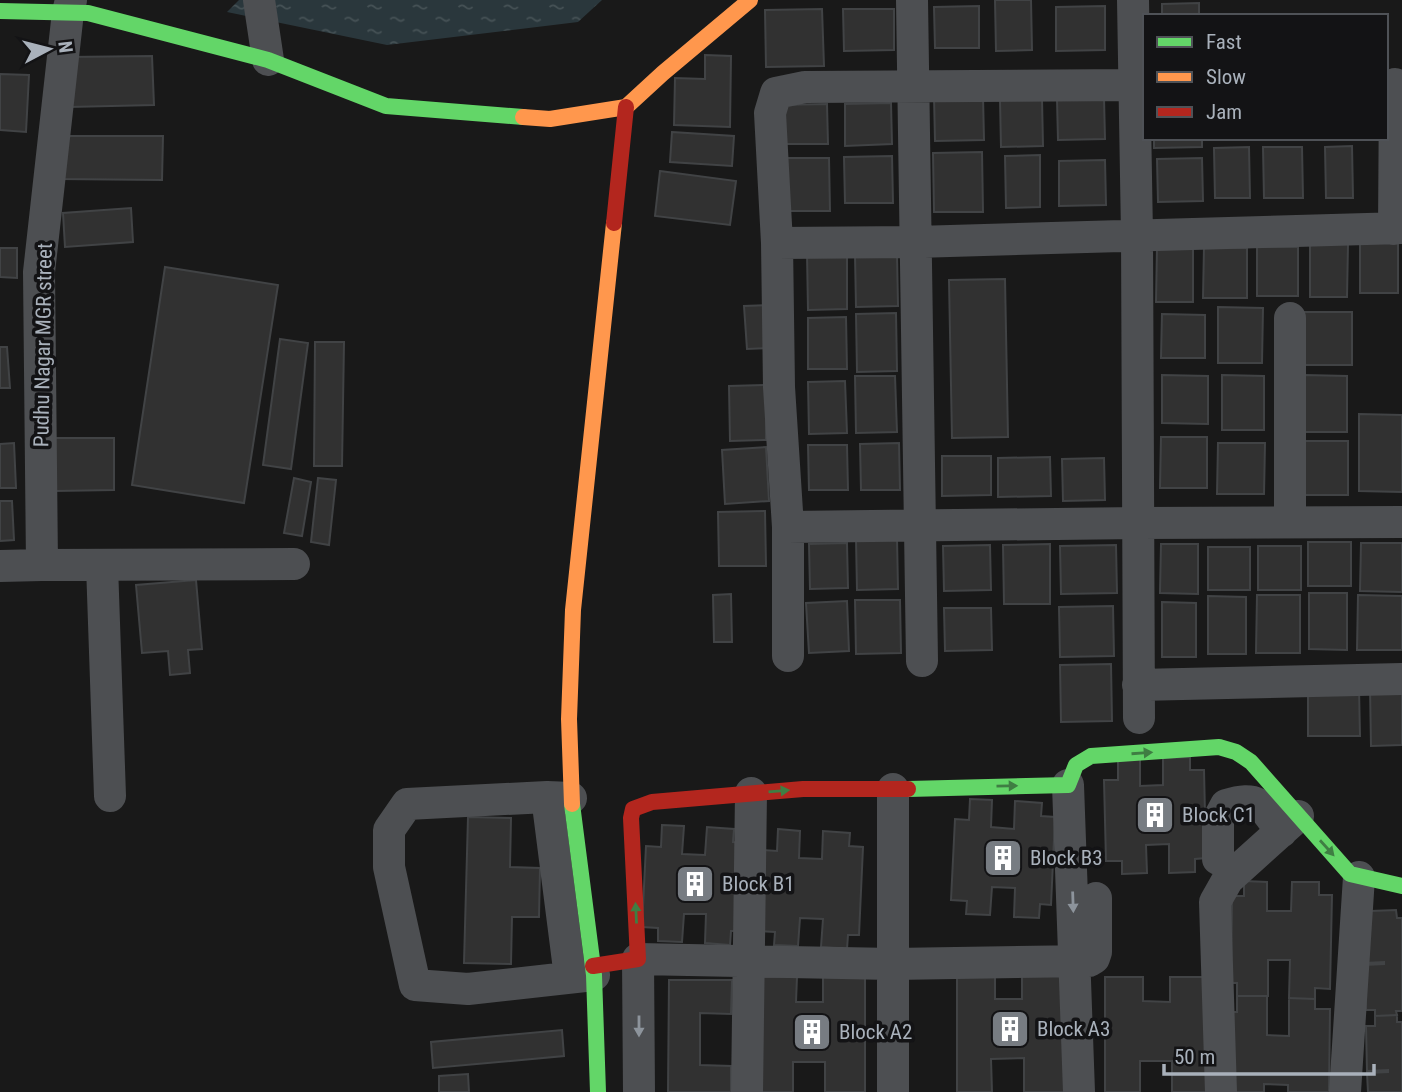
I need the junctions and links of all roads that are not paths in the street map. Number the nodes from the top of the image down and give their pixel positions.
1 (259, 0) edge
2 (750, 0) edge
3 (912, 0) edge
4 (1133, 0) edge
5 (69, 6) edge
6 (0, 10) edge
7 (268, 60) junction
8 (1395, 83) dead end
9 (1134, 85) junction
10 (913, 86) junction
11 (626, 107) junction
12 (1398, 228) edge
13 (1137, 235) junction
14 (916, 242) junction
15 (777, 243) junction
16 (1290, 318) dead end
17 (1290, 522) junction
18 (1402, 522) edge
19 (1138, 523) junction
20 (920, 526) junction
21 (788, 527) junction
22 (294, 564) dead end
23 (42, 565) junction
24 (103, 565) junction
25 (0, 566) edge
26 (788, 656) dead end
27 (922, 661) dead end
28 (1402, 679) edge
29 (1138, 685) junction
30 (1139, 718) dead end
31 (1068, 785) junction
32 (893, 789) junction
33 (751, 793) junction
34 (110, 796) dead end
35 (559, 798) junction
36 (1290, 824) junction
37 (1218, 859) dead end
38 (1359, 877) junction
39 (1402, 886) edge
40 (1096, 898) dead end
41 (638, 960) junction
42 (1075, 961) junction
43 (748, 962) junction
44 (893, 964) junction
45 (585, 972) junction
46 (738, 1048) dead end
47 (598, 1092) edge
48 (639, 1092) edge
49 (736, 1092) edge
50 (747, 1092) edge
51 (893, 1092) edge
52 (1079, 1092) edge
53 (1221, 1092) edge
54 (1345, 1092) edge

1 - 7 street
2 - 11 street
3 - 10 street
4 - 9 street
5 - 6 street
5 - 7 street
5 - 23 street, Pudhu Nagar MGR street
7 - 11 street
8 - 12 street
9 - 10 street
9 - 13 street
10 - 14 street
10 - 15 street
11 - 35 street
12 - 13 street
13 - 14 street
13 - 19 street
14 - 15 street
14 - 20 street
15 - 21 street
16 - 17 street
17 - 18 street
17 - 19 street
19 - 20 street
19 - 29 street
20 - 21 street
20 - 27 street
21 - 26 street
22 - 24 street
23 - 24 street
23 - 25 street
24 - 34 street
28 - 29 street
29 - 30 street
32 -> 31 street
31 -> 36 street
31 -> 42 street
33 -> 32 street
32 - 44 street
41 -> 33 street
33 - 43 street
35 - 45 street
35 - 45 street
36 - 37 street
36 -> 38 street
36 - 53 street
38 - 39 street
38 - 54 street
40 - 42 street
41 - 43 street
41 - 45 street
41 -> 48 street
42 - 44 street
42 - 52 street
43 - 44 street
43 - 50 street
44 - 51 street
45 - 47 street
46 - 49 street

